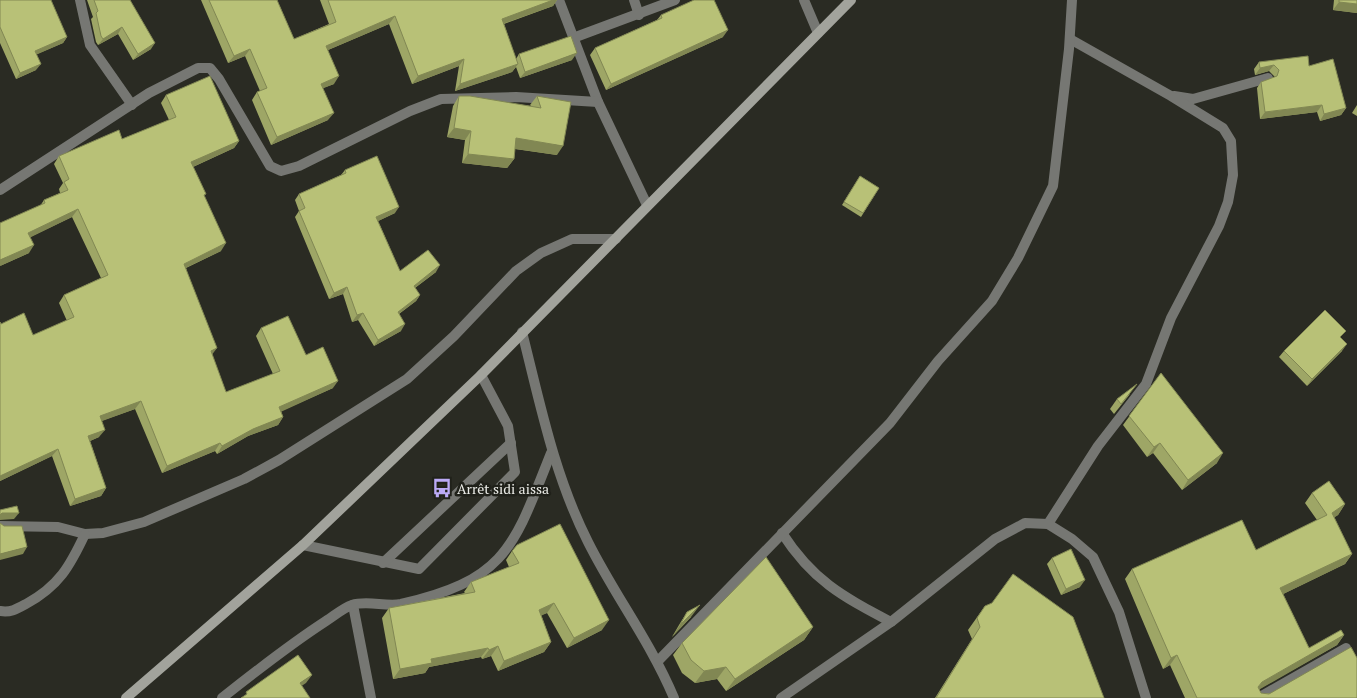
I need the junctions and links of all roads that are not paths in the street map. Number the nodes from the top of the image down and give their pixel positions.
1 (80, 0) edge
2 (559, 0) edge
3 (634, 0) edge
4 (675, 0) edge
5 (804, 0) edge
6 (851, 0) edge
7 (1072, 0) edge
8 (639, 15) junction
9 (818, 33) junction
10 (573, 38) junction
11 (1070, 39) junction
12 (1268, 78) edge
13 (1170, 96) junction
14 (598, 102) junction
15 (132, 105) junction
16 (0, 190) edge
17 (647, 205) junction
18 (616, 239) junction
19 (522, 332) junction
20 (481, 375) junction
21 (511, 443) junction
22 (552, 453) junction
23 (1048, 524) junction
24 (0, 526) edge
25 (782, 533) junction
26 (86, 534) junction
27 (304, 545) junction
28 (383, 563) junction
29 (353, 605) junction
30 (0, 612) edge
31 (891, 622) junction
32 (1346, 648) edge
33 (658, 661) junction
34 (126, 698) edge
35 (222, 698) edge
36 (371, 698) edge
37 (674, 698) edge
38 (782, 698) edge
39 (1146, 698) edge
40 (1258, 698) edge

1 - 15 street
2 - 10 street
3 - 8 street
4 - 8 street
5 - 9 street
6 - 9 main road
7 - 11 street
8 - 10 street
9 - 17 main road
10 - 14 street
11 - 13 street
11 - 25 street
12 - 13 street
13 - 23 street
14 - 15 street
14 - 17 street
15 - 16 street
17 - 18 main road
18 - 19 main road
18 - 26 street
19 - 20 main road
19 - 22 street
20 - 21 street
20 - 27 main road
21 - 28 street
21 - 28 street
22 - 29 street
22 - 33 street
23 - 31 street
23 - 39 street
24 - 26 street
25 - 31 street
25 - 33 street
26 - 30 street
27 - 28 street
27 - 34 main road
29 - 35 street
29 - 36 street
31 - 38 street
32 - 40 street
33 - 37 street

